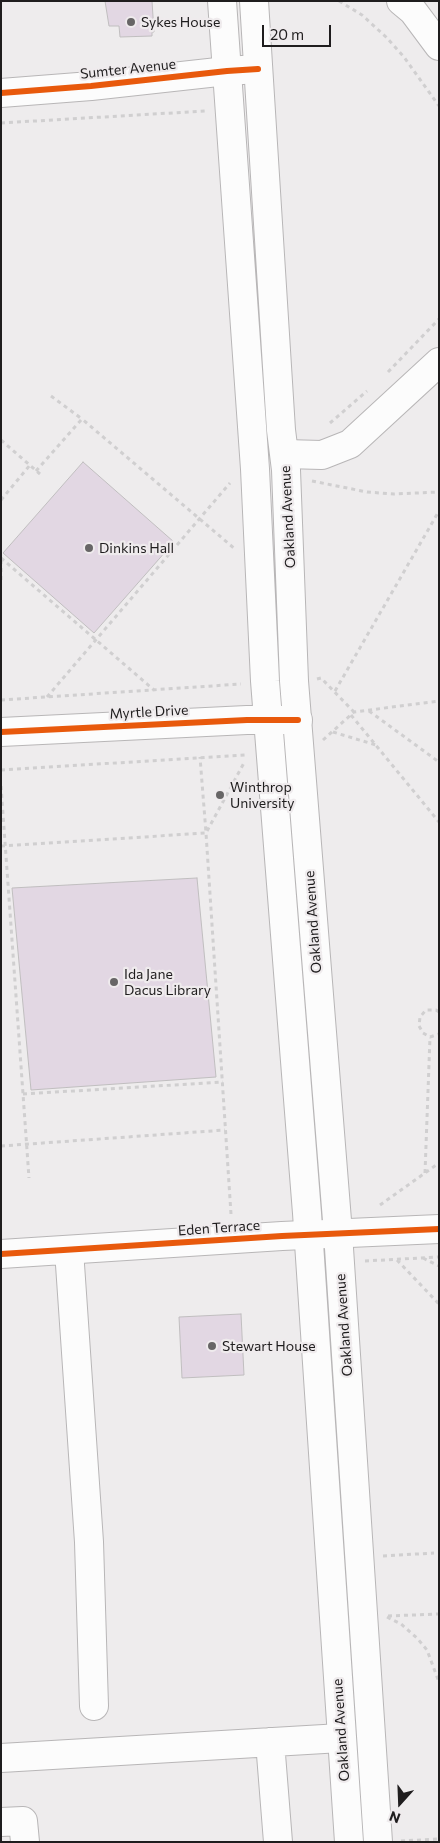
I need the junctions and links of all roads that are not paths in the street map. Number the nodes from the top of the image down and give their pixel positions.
1 (222, 1) edge
2 (254, 1) edge
3 (401, 1) edge
4 (439, 46) edge
5 (258, 69) junction
6 (226, 71) junction
7 (1, 93) edge
8 (439, 362) edge
9 (285, 454) junction
10 (269, 719) junction
11 (298, 720) junction
12 (1, 732) edge
13 (439, 1229) edge
14 (338, 1233) junction
15 (308, 1235) junction
16 (69, 1250) junction
17 (1, 1254) edge
18 (94, 1706) dead end
19 (341, 1738) junction
20 (270, 1742) junction
21 (1, 1758) edge
22 (1, 1822) edge
23 (25, 1842) edge
24 (278, 1842) edge
25 (349, 1842) edge
26 (378, 1842) edge

1 - 6 main road, Oakland Avenue
2 - 5 main road, Oakland Avenue
3 - 4 main road
5 - 6 main road, Sumter Avenue
5 - 9 main road, Oakland Avenue
6 - 7 main road, Sumter Avenue
6 - 10 main road, Oakland Avenue
8 - 9 main road
9 - 11 main road, Oakland Avenue
10 - 11 main road, Myrtle Drive
10 - 12 main road, Myrtle Drive
10 - 15 main road, Oakland Avenue
11 - 14 main road, Oakland Avenue
13 - 14 main road, Eden Terrace
14 - 15 main road, Eden Terrace
14 - 26 main road, Oakland Avenue
15 - 16 main road, Eden Terrace
15 - 19 main road, Oakland Avenue
16 - 17 main road, Eden Terrace
16 - 18 main road
19 - 20 main road
19 - 25 main road, Oakland Avenue
20 - 21 main road
20 - 24 main road
22 - 23 main road

